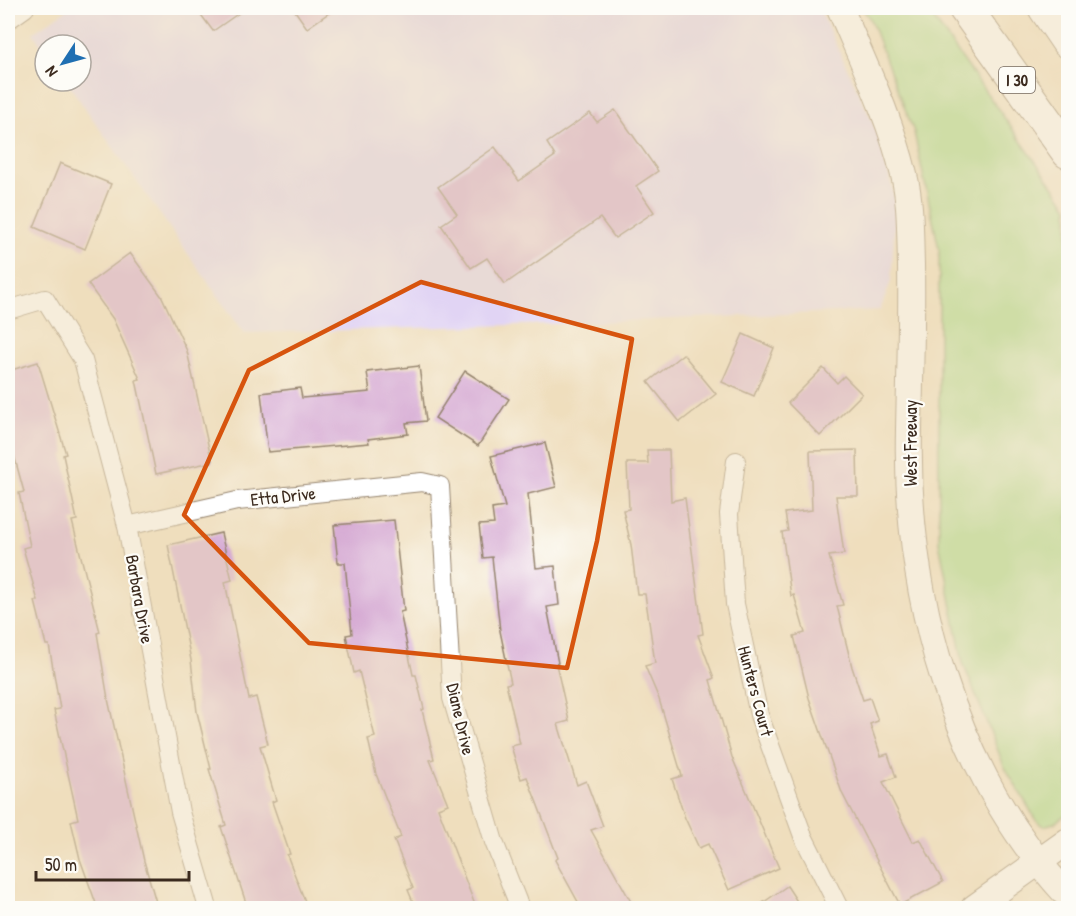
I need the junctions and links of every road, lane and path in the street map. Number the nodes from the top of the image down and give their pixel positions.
1 (25, 8) edge
2 (840, 8) edge
3 (965, 8) edge
4 (1045, 8) edge
5 (8, 20) edge
6 (1068, 42) edge
7 (1068, 152) edge
8 (8, 310) edge
9 (736, 461) dead end
10 (440, 486) joint
11 (127, 526) junction
12 (1068, 841) edge
13 (1038, 863) junction
14 (1068, 896) edge
15 (208, 909) edge
16 (520, 909) edge
17 (839, 909) edge
18 (974, 909) edge

1 - 5 street
2 - 13 main road, West Freeway
3 - 7 highway, I 30
4 - 6 highway
8 - 11 street, Barbara Drive
9 - 17 street, Hunters Court
10 - 11 street, Etta Drive
10 - 16 street, Diane Drive
11 - 15 street, Barbara Drive
12 - 13 main road
13 - 14 main road, West Freeway
13 - 18 main road

